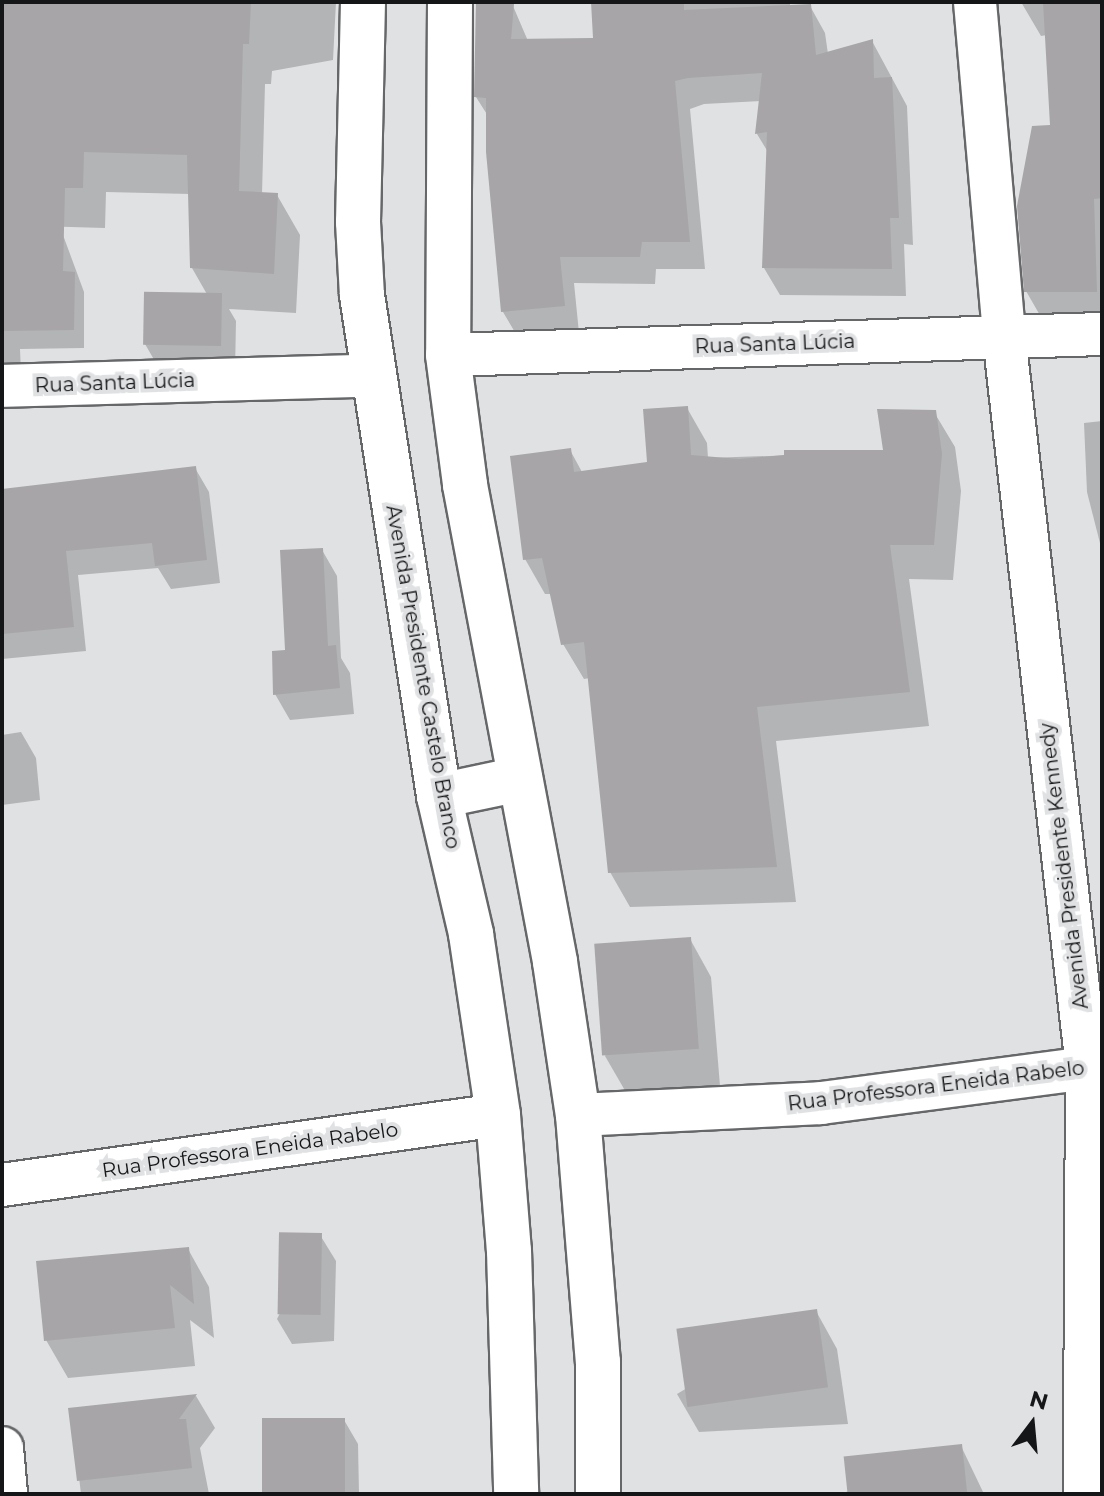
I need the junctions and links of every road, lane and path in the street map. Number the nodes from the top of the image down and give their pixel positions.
1 (363, 2) edge
2 (450, 2) edge
3 (975, 2) edge
4 (1102, 334) edge
5 (1004, 336) junction
6 (448, 355) junction
7 (371, 376) junction
8 (2, 386) edge
9 (520, 779) junction
10 (439, 796) junction
11 (1094, 1066) edge
12 (498, 1115) junction
13 (578, 1115) junction
14 (2, 1185) edge
15 (2, 1448) edge
16 (6, 1494) edge
17 (516, 1494) edge
18 (598, 1494) edge
19 (1085, 1494) edge

1 - 7 main road, Avenida Presidente Castelo Branco
2 - 6 main road
3 - 5 street, Avenida Presidente Kennedy
4 - 5 street, Rua Santa Lúcia
5 - 6 street, Rua Santa Lúcia
5 - 11 street, Avenida Presidente Kennedy
6 - 9 main road
7 - 8 street, Rua Santa Lúcia
7 - 10 main road, Avenida Presidente Castelo Branco
9 - 10 main road
9 - 13 main road
10 - 12 main road, Avenida Presidente Castelo Branco
11 - 13 street, Rua Professora Eneida Rabelo
11 - 19 street, Avenida Presidente Kennedy
12 - 14 street, Rua Professora Eneida Rabelo
12 - 17 main road, Avenida Presidente Castelo Branco
13 - 18 main road
15 - 16 street

